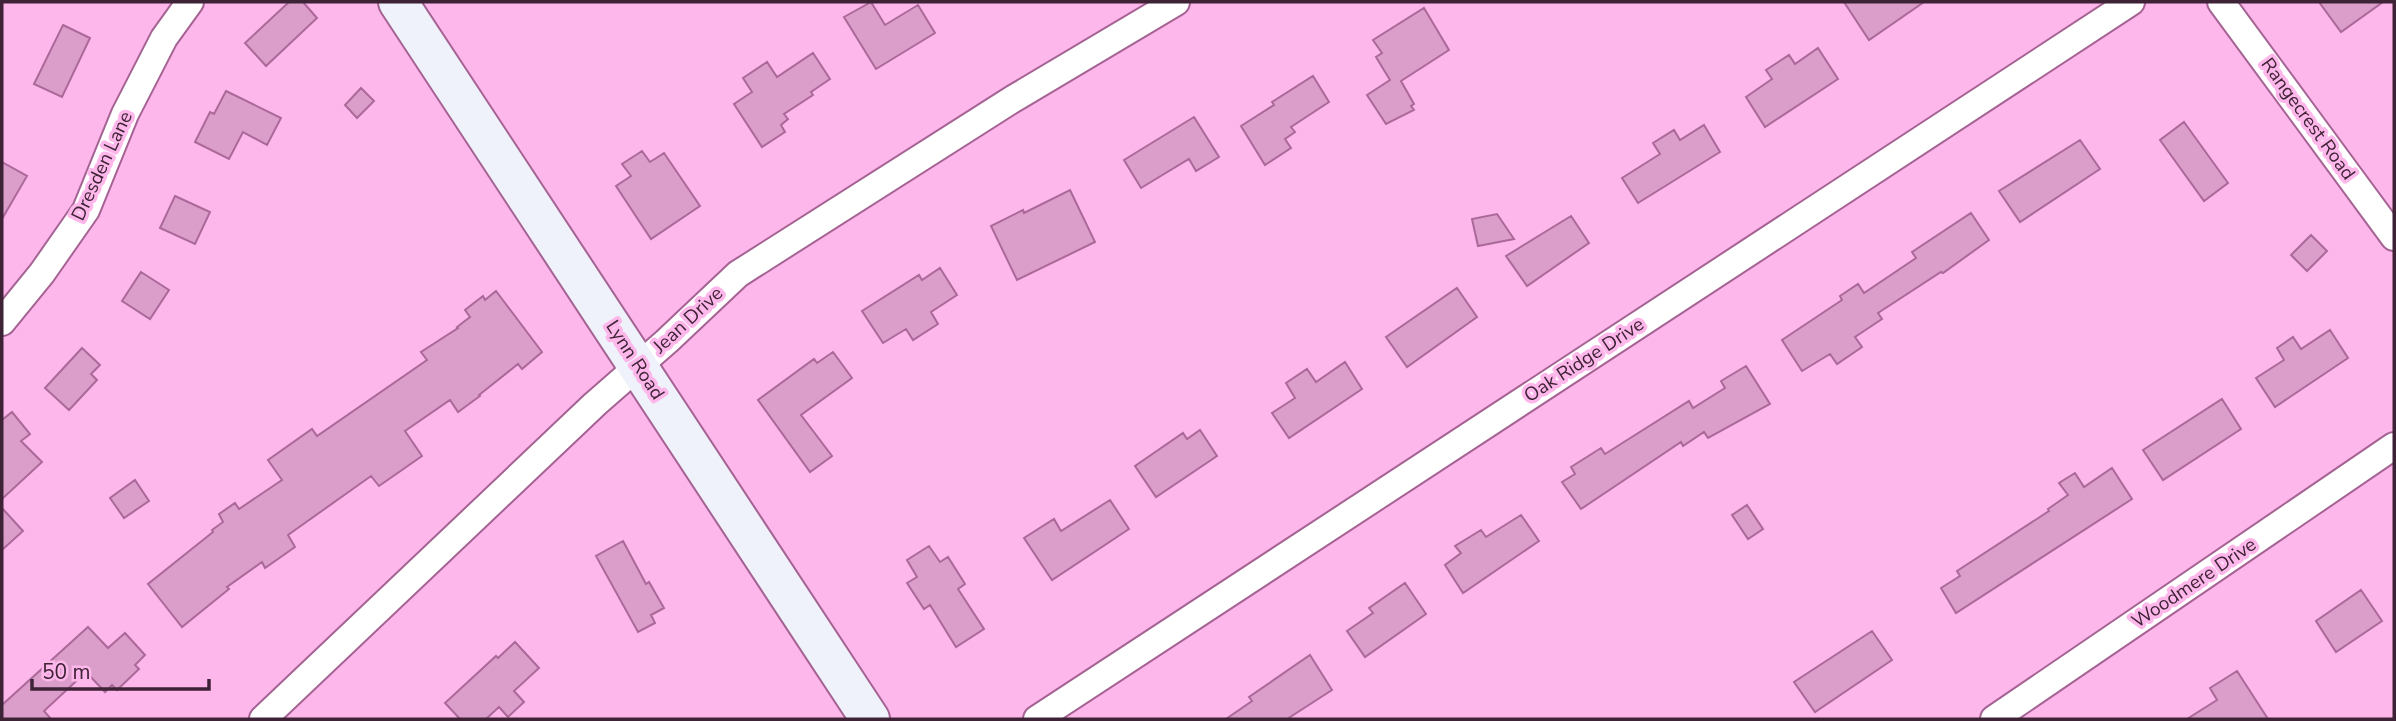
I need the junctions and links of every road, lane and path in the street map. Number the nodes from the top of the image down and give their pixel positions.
1 (190, 2) edge
2 (398, 2) edge
3 (1176, 2) edge
4 (2131, 2) edge
5 (2221, 2) edge
6 (2394, 237) edge
7 (2, 322) edge
8 (639, 365) junction
9 (2394, 446) edge
10 (263, 719) edge
11 (870, 719) edge
12 (1037, 719) edge
13 (1994, 719) edge

1 - 7 street, Dresden Lane
2 - 8 main road, Lynn Road
3 - 8 street, Jean Drive
4 - 12 street, Oak Ridge Drive
5 - 6 street, Rangecrest Road
8 - 10 street, Jean Drive
8 - 11 main road, Lynn Road
9 - 13 street, Woodmere Drive

